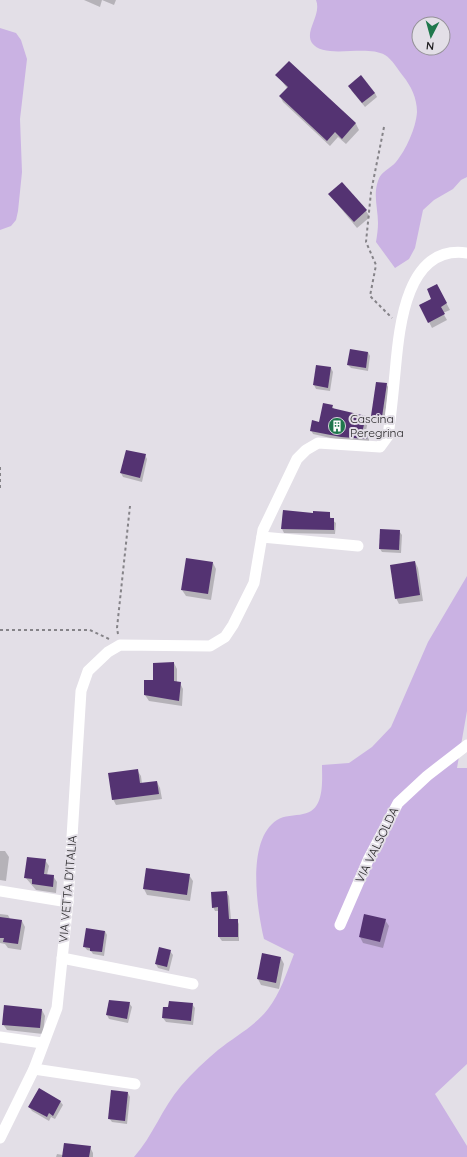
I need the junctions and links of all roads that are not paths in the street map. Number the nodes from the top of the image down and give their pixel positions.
1 (467, 253) edge
2 (262, 537) junction
3 (358, 546) dead end
4 (467, 745) edge
5 (0, 891) edge
6 (68, 902) junction
7 (340, 925) dead end
8 (62, 958) junction
9 (193, 984) dead end
10 (0, 1037) edge
11 (42, 1043) junction
12 (34, 1069) junction
13 (135, 1084) dead end
14 (0, 1138) edge

1 - 2 street
2 - 3 street
2 - 6 street, VIA VETTA D'ITALIA
4 - 7 street, VIA VALSOLDA
5 - 6 street
6 - 8 street, VIA VETTA D'ITALIA
8 - 9 street
8 - 11 street, VIA VETTA D'ITALIA
10 - 11 street
11 - 12 street, VIA VETTA D'ITALIA
12 - 13 street
12 - 14 street, VIA VETTA D'ITALIA

